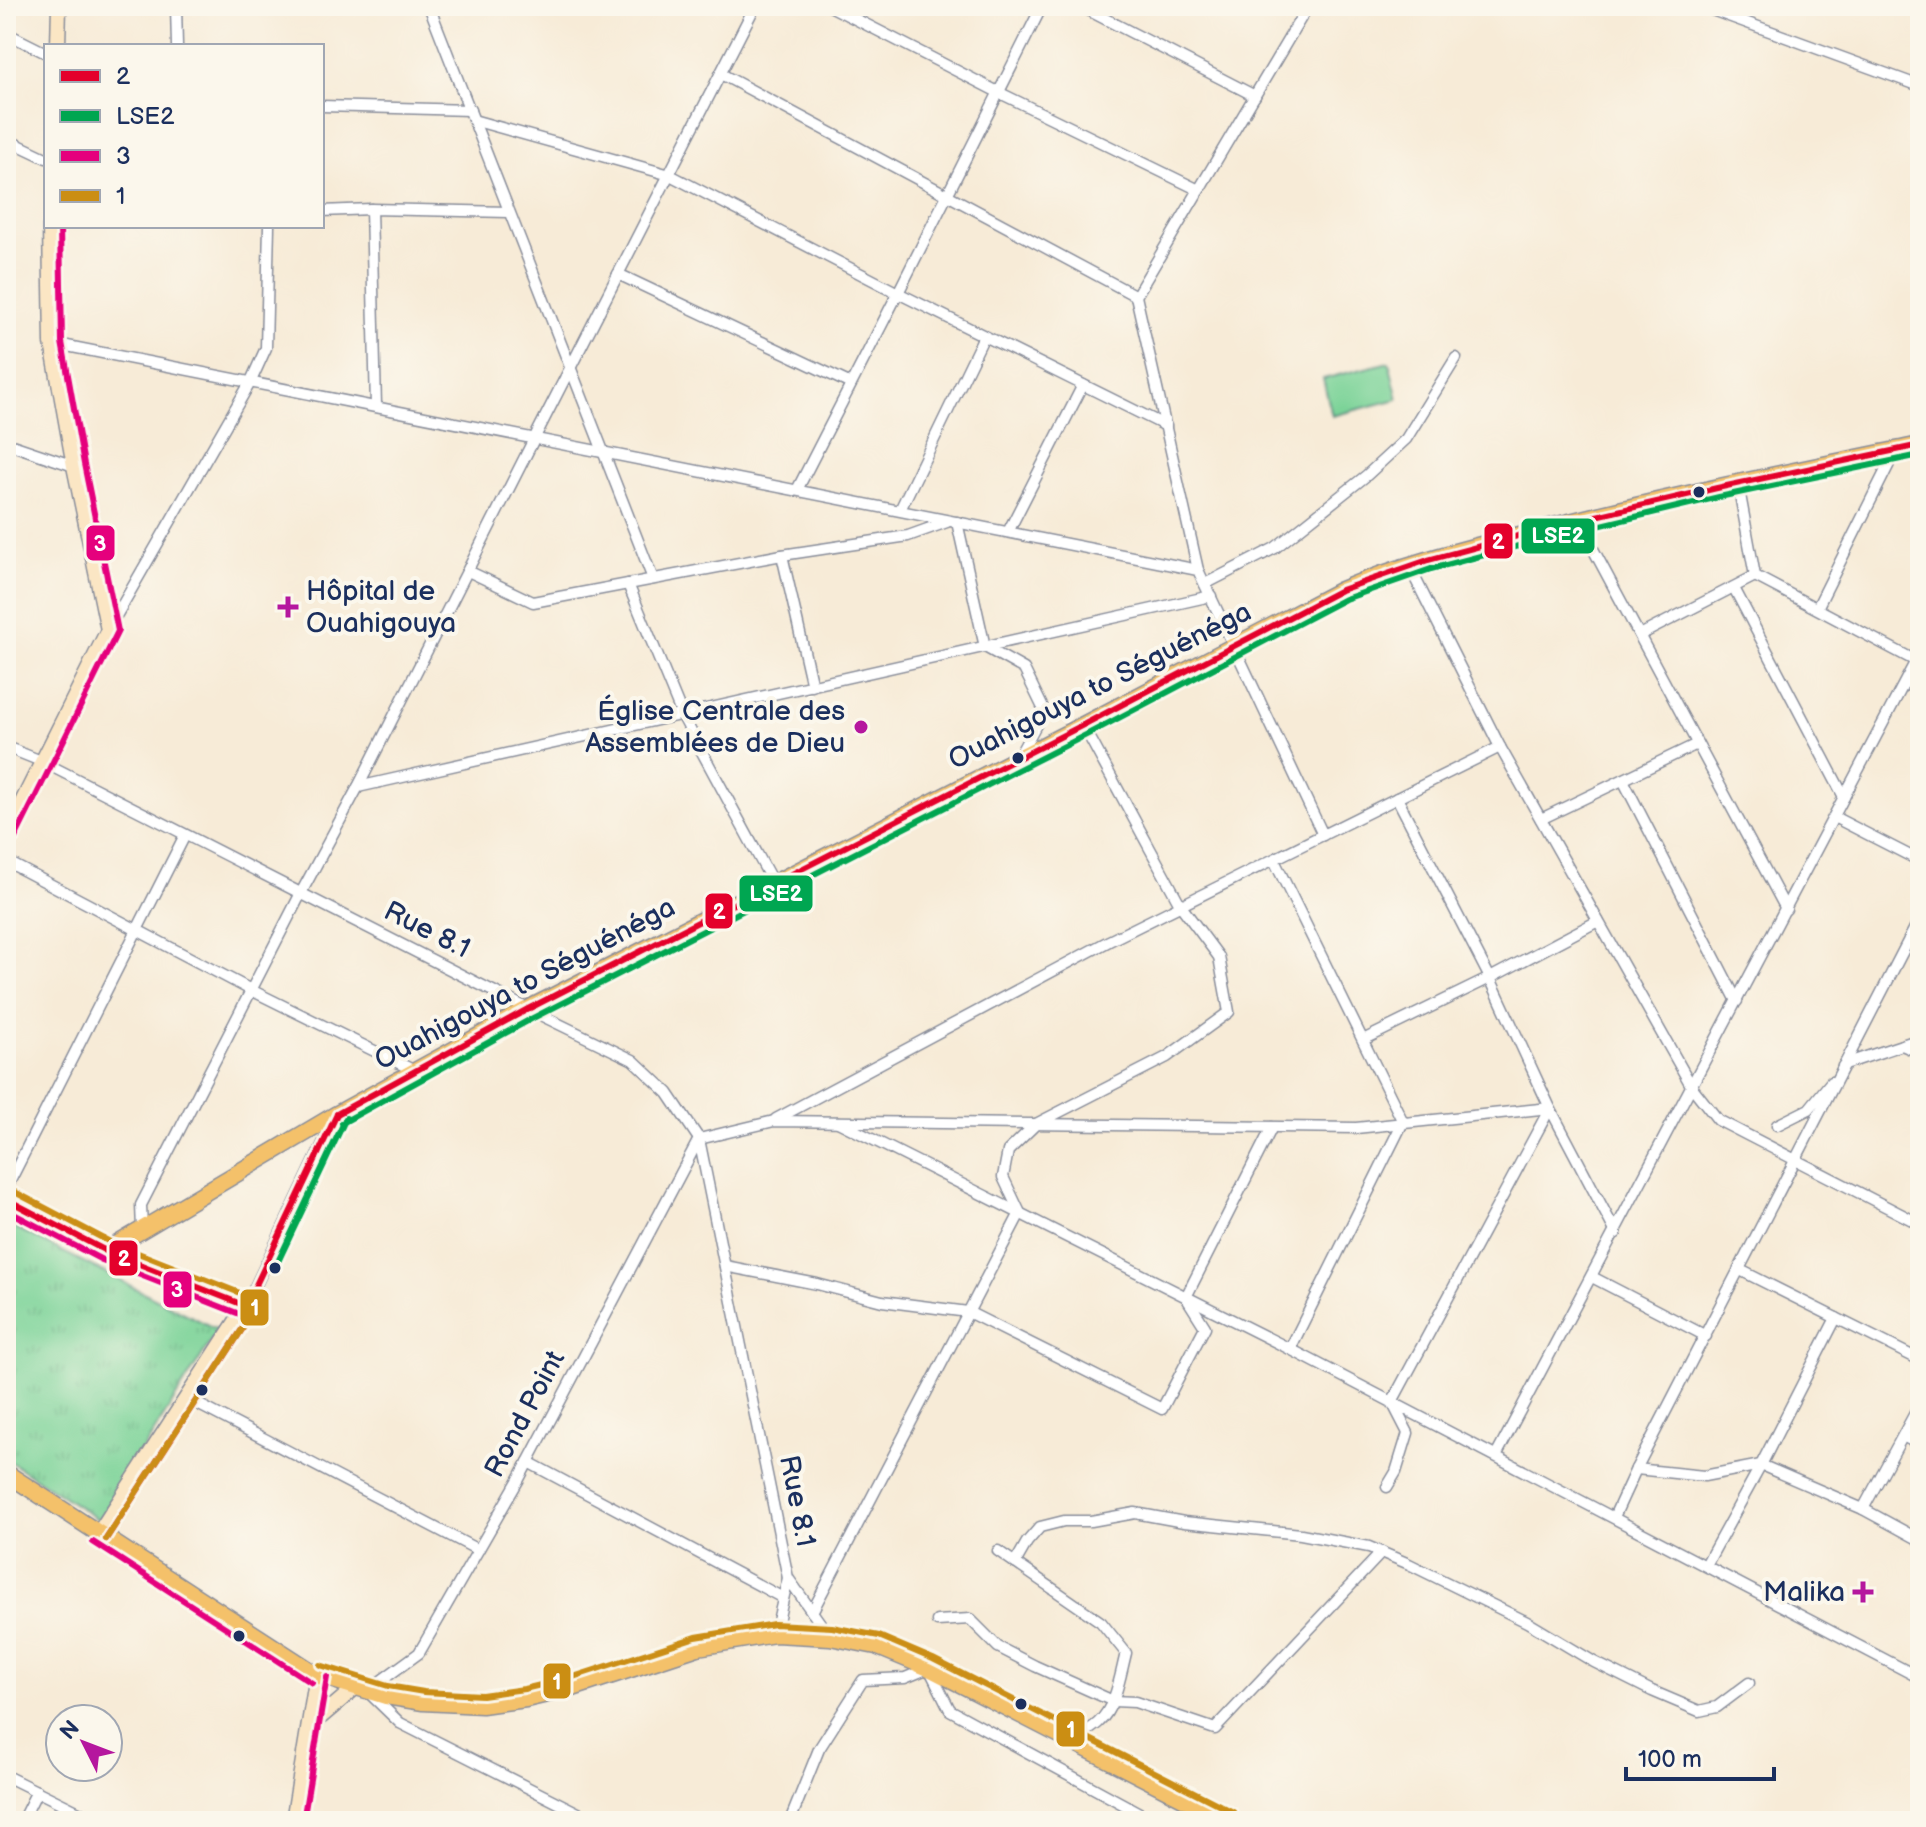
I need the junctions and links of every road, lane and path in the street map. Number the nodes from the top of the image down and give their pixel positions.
1 (59, 6) edge
2 (176, 6) edge
3 (429, 6) edge
4 (755, 6) edge
5 (830, 6) edge
6 (1042, 6) edge
7 (1080, 6) edge
8 (1308, 6) edge
9 (1701, 6) edge
10 (6, 33) edge
11 (58, 44) edge
12 (177, 44) edge
13 (44, 52) edge
14 (721, 74) junction
15 (1920, 86) edge
16 (998, 92) junction
17 (1255, 96) junction
18 (324, 106) edge
19 (471, 115) junction
20 (6, 139) edge
21 (44, 157) edge
22 (670, 175) junction
23 (1199, 190) junction
24 (947, 195) junction
25 (371, 209) junction
26 (324, 211) edge
27 (509, 212) junction
28 (50, 228) edge
29 (269, 228) edge
30 (618, 274) junction
31 (898, 293) junction
32 (1136, 296) junction
33 (984, 336) junction
34 (52, 343) junction
35 (1456, 358) dead end
36 (571, 366) junction
37 (251, 381) junction
38 (851, 384) junction
39 (1083, 385) junction
40 (376, 406) junction
41 (1166, 426) junction
42 (535, 437) junction
43 (6, 443) edge
44 (1920, 445) edge
45 (1896, 450) junction
46 (603, 451) junction
47 (74, 466) junction
48 (1738, 484) junction
49 (797, 490) junction
50 (900, 510) junction
51 (1577, 519) junction
52 (952, 522) junction
53 (1008, 532) junction
54 (782, 555) junction
55 (1408, 564) junction
56 (1198, 570) junction
57 (468, 571) junction
58 (1755, 576) junction
59 (653, 579) junction
60 (628, 584) junction
61 (1205, 584) junction
62 (1734, 588) junction
63 (1211, 596) junction
64 (1817, 608) junction
65 (108, 630) junction
66 (1640, 635) junction
67 (985, 647) junction
68 (1234, 647) junction
69 (1918, 657) edge
70 (812, 686) junction
71 (682, 715) junction
72 (1083, 725) junction
73 (1697, 744) junction
74 (6, 747) edge
75 (1500, 747) junction
76 (1018, 758) junction
77 (41, 761) junction
78 (1623, 780) junction
79 (358, 787) junction
80 (1844, 797) junction
81 (1397, 798) junction
82 (1834, 817) junction
83 (1541, 819) junction
84 (6, 834) edge
85 (185, 835) junction
86 (1323, 835) junction
87 (1274, 860) junction
88 (6, 861) edge
89 (1920, 861) edge
90 (773, 883) junction
91 (301, 893) junction
92 (1181, 906) junction
93 (1786, 909) junction
94 (1920, 918) edge
95 (1598, 921) junction
96 (137, 931) junction
97 (1490, 978) junction
98 (251, 990) junction
99 (1737, 1001) junction
100 (528, 1009) junction
101 (1920, 1039) edge
102 (1363, 1040) junction
103 (1902, 1045) junction
104 (1920, 1053) edge
105 (1845, 1064) junction
106 (415, 1071) junction
107 (1692, 1087) junction
108 (1550, 1108) junction
109 (337, 1114) junction
110 (774, 1121) junction
111 (836, 1121) junction
112 (1403, 1122) junction
113 (1036, 1124) junction
114 (1777, 1125) dead end
115 (1272, 1127) junction
116 (699, 1139) junction
117 (1797, 1159) junction
118 (6, 1189) edge
119 (6, 1199) edge
120 (1020, 1213) junction
121 (1920, 1224) edge
122 (142, 1230) junction
123 (1616, 1233) junction
124 (106, 1251) junction
125 (725, 1266) junction
126 (1740, 1270) junction
127 (1592, 1277) junction
128 (1186, 1297) junction
129 (246, 1306) junction
130 (968, 1312) junction
131 (1836, 1318) junction
132 (1706, 1336) junction
133 (1290, 1349) junction
134 (1920, 1360) edge
135 (186, 1398) junction
136 (1392, 1402) junction
137 (1920, 1404) edge
138 (1903, 1436) junction
139 (1920, 1445) edge
140 (1496, 1456) junction
141 (528, 1462) junction
142 (1761, 1465) junction
143 (1636, 1469) junction
144 (6, 1473) edge
145 (1387, 1487) dead end
146 (1863, 1509) junction
147 (1614, 1517) junction
148 (98, 1534) junction
149 (1920, 1540) edge
150 (478, 1550) junction
151 (998, 1551) dead end
152 (1382, 1552) junction
153 (1015, 1563) junction
154 (1706, 1565) junction
155 (788, 1578) junction
156 (783, 1598) junction
157 (812, 1612) junction
158 (937, 1621) dead end
159 (775, 1634) junction
160 (830, 1637) junction
161 (929, 1668) junction
162 (1919, 1674) edge
163 (317, 1675) junction
164 (1749, 1683) dead end
165 (362, 1689) junction
166 (1113, 1701) junction
167 (309, 1727) junction
168 (1071, 1741) junction
169 (6, 1776) edge
170 (37, 1791) junction
171 (22, 1821) edge
172 (97, 1821) edge
173 (293, 1821) edge
174 (594, 1821) edge
175 (790, 1821) edge
176 (1154, 1821) edge
177 (1228, 1821) edge

1 - 11 main road
2 - 12 street
3 - 19 street
4 - 14 street
5 - 16 street
6 - 16 street
7 - 17 street
8 - 17 street
9 - 15 street
10 - 13 street
14 - 22 street
14 - 24 street
16 - 23 street
16 - 24 street
17 - 23 street
18 - 19 street
19 - 22 street
19 - 27 street
20 - 21 street
22 - 30 street
22 - 31 street
23 - 32 street
24 - 31 street
24 - 32 street
25 - 26 street
25 - 27 street
25 - 40 street
27 - 36 street
28 - 34 main road
29 - 37 street
30 - 36 street
30 - 38 street
31 - 33 street
31 - 38 street
32 - 41 street
33 - 39 street
33 - 50 street
34 - 37 street
34 - 47 main road
35 - 61 street
36 - 42 street
36 - 46 street
37 - 40 street
37 - 65 street
38 - 49 street
39 - 41 street
39 - 53 street
40 - 42 street
41 - 56 street
42 - 46 street
42 - 57 street
43 - 47 street
44 - 45 main road, Ouahigouya to Séguénéga
45 - 48 main road, Ouahigouya to Séguénéga
45 - 64 street
46 - 49 street
46 - 59 street
47 - 65 main road
48 - 51 main road, Ouahigouya to Séguénéga
48 - 58 street
49 - 50 street
50 - 52 street
51 - 55 main road, Ouahigouya to Séguénéga
51 - 66 street
52 - 53 street
52 - 54 street
52 - 67 street
53 - 56 street
54 - 59 street
54 - 70 street
55 - 68 main road, Ouahigouya to Séguénéga
55 - 75 street
56 - 61 street
57 - 60 street
57 - 79 street
58 - 62 street
58 - 64 street
59 - 60 street
60 - 71 street
61 - 63 street
62 - 66 street
62 - 80 street
63 - 67 street
63 - 68 street
64 - 69 street
65 - 77 main road
66 - 73 street
67 - 70 street
67 - 76 street
68 - 72 main road, Ouahigouya to Séguénéga
68 - 86 street
69 - 80 street
70 - 71 street
71 - 79 street
71 - 90 street
72 - 76 main road, Ouahigouya to Séguénéga
72 - 92 street
73 - 78 street
73 - 93 street
74 - 77 street, Rue 8.1
75 - 81 street
75 - 83 street
76 - 90 main road, Ouahigouya to Séguénéga
77 - 84 main road
77 - 85 street, Rue 8.1
78 - 83 street
78 - 99 street
79 - 91 street
80 - 82 street
81 - 86 street
81 - 97 street
82 - 89 street
82 - 93 street
83 - 95 street
85 - 91 street, Rue 8.1
85 - 96 street
86 - 87 street
87 - 92 street
87 - 102 street
88 - 96 street
90 - 100 main road, Ouahigouya to Séguénéga
91 - 98 street
91 - 100 street, Rue 8.1
92 - 110 street
92 - 113 street
93 - 99 street
94 - 105 street
95 - 97 street
95 - 107 street
96 - 98 street
96 - 118 street
97 - 102 street
97 - 108 street
98 - 106 street
98 - 122 street
99 - 107 street
100 - 106 main road, Ouahigouya to Séguénéga
100 - 116 street, Rue 8.1
101 - 103 street
102 - 112 street
103 - 104 street
103 - 105 street
105 - 114 street
105 - 117 street
106 - 109 main road, Ouahigouya to Séguénéga
107 - 117 street
107 - 123 street
108 - 112 street
108 - 123 street
108 - 136 street
109 - 122 main road, Ouahigouya to Séguénéga
109 - 129 street
110 - 111 street
110 - 116 street
111 - 113 street
111 - 120 street
112 - 115 street
112 - 133 street
113 - 115 street
113 - 120 street
115 - 128 street
116 - 125 street, Rue 8.1
116 - 141 street, Rond Point
117 - 121 street
117 - 126 street
119 - 124 main road
120 - 128 street
120 - 130 street
122 - 124 main road, Ouahigouya to Séguénéga
123 - 127 street
124 - 129 main road
125 - 130 street
125 - 155 street, Rue 8.1
126 - 131 street
126 - 132 street
127 - 132 street
127 - 140 street
128 - 130 street
128 - 133 street
129 - 135 main road
130 - 157 street
131 - 134 street
131 - 142 street
132 - 143 street
133 - 136 street
135 - 148 main road
135 - 150 street
136 - 140 street
136 - 145 street
137 - 138 street
138 - 139 street
138 - 146 street
140 - 147 street
141 - 150 street, Rond Point
141 - 156 street
142 - 143 street
142 - 146 street
142 - 154 street
143 - 147 street
144 - 148 main road
146 - 149 street
147 - 154 street
148 - 163 main road
150 - 165 street, Rond Point
151 - 153 street
152 - 153 street
152 - 164 street
152 - 166 street
153 - 166 street
154 - 162 street
155 - 156 street, Rue 8.1
155 - 157 street, Rue 8.1
156 - 159 street, Rue 8.1
157 - 160 street, Rue 8.1
158 - 166 street
159 - 160 main road
159 - 165 main road
160 - 161 main road
161 - 168 main road
161 - 175 street
161 - 176 street
163 - 165 main road
163 - 167 main road
165 - 167 main road
165 - 174 street
166 - 168 street
167 - 173 main road
168 - 177 main road
169 - 170 street
170 - 171 street
170 - 172 street

